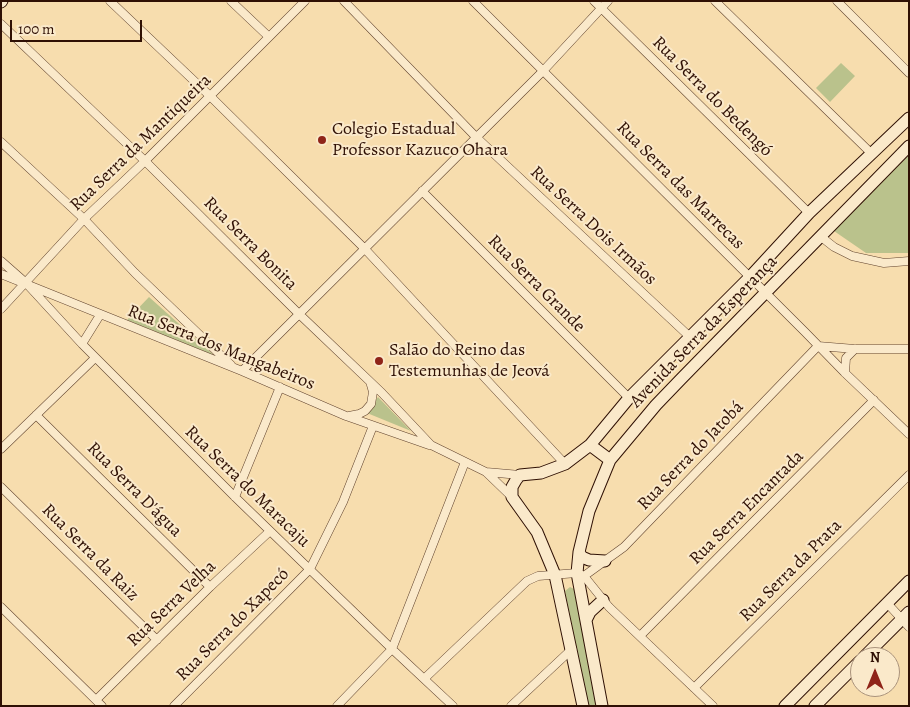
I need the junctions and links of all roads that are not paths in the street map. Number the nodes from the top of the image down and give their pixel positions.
1 (110, 1) edge
2 (231, 1) edge
3 (305, 1) edge
4 (344, 1) edge
5 (473, 1) edge
6 (594, 1) edge
7 (608, 1) edge
8 (715, 1) edge
9 (837, 1) edge
10 (601, 8) junction
11 (1, 24) edge
12 (269, 37) junction
13 (543, 70) junction
14 (909, 73) edge
15 (210, 96) junction
16 (909, 118) edge
17 (476, 137) junction
18 (1, 142) edge
19 (909, 146) edge
20 (872, 154) junction
21 (145, 161) junction
22 (422, 191) junction
23 (809, 213) junction
24 (84, 219) junction
25 (820, 236) junction
26 (364, 248) junction
27 (1, 261) edge
28 (909, 261) edge
29 (1, 274) edge
30 (750, 276) junction
31 (26, 283) junction
32 (765, 292) junction
33 (1, 309) edge
34 (298, 313) junction
35 (100, 315) junction
36 (690, 337) junction
37 (82, 344) junction
38 (818, 346) junction
39 (854, 349) junction
40 (909, 349) edge
41 (96, 358) junction
42 (233, 368) junction
43 (242, 371) junction
44 (844, 373) junction
45 (370, 383) junction
46 (280, 387) junction
47 (629, 398) junction
48 (874, 400) junction
49 (36, 415) junction
50 (346, 416) junction
51 (373, 426) junction
52 (909, 434) edge
53 (431, 445) junction
54 (590, 445) junction
55 (1, 449) edge
56 (610, 460) junction
57 (465, 462) junction
58 (565, 464) junction
59 (486, 472) junction
60 (520, 475) junction
61 (909, 475) edge
62 (1, 487) edge
63 (235, 497) junction
64 (512, 497) junction
65 (270, 531) junction
66 (579, 552) junction
67 (605, 561) junction
68 (310, 569) junction
69 (580, 574) junction
70 (555, 575) junction
71 (909, 582) edge
72 (210, 587) junction
73 (603, 600) junction
74 (887, 604) junction
75 (1, 606) edge
76 (586, 620) junction
77 (906, 620) edge
78 (640, 636) junction
79 (157, 640) junction
80 (875, 647) edge
81 (392, 649) junction
82 (572, 649) junction
83 (850, 671) edge
84 (425, 678) junction
85 (694, 688) junction
86 (99, 703) edge
87 (174, 706) edge
88 (337, 706) edge
89 (453, 706) edge
90 (511, 706) edge
91 (583, 706) edge
92 (602, 706) edge
93 (713, 706) edge
94 (785, 706) edge
95 (815, 706) edge

1 - 15 street
2 - 12 street
3 - 12 street, Rua Serra da Mantiqueira
4 - 17 street, Rua Serra Dois Irmãos
5 - 13 street, Rua Serra das Marrecas
6 - 10 street, Rua Serra do Bedengó
7 - 10 street
8 - 20 street
9 - 14 street
10 - 13 street
10 - 23 street, Rua Serra do Bedengó
11 - 21 street, Rua Serra Bonita
12 - 15 street, Rua Serra da Mantiqueira
13 - 17 street
13 - 30 street, Rua Serra das Marrecas
15 - 21 street, Rua Serra da Mantiqueira
15 - 26 street
16 - 20 street, Avenida Serra da Esperança
17 - 22 street
17 - 36 street, Rua Serra Dois Irmãos
18 - 24 street
19 - 25 street, Avenida Serra da Esperança
20 - 23 street, Avenida Serra da Esperança
21 - 24 street, Rua Serra da Mantiqueira
21 - 34 street, Rua Serra Bonita
22 - 26 street
22 - 47 street, Rua Serra Grande
23 - 30 street, Avenida Serra da Esperança
24 - 31 street, Rua Serra da Mantiqueira
24 - 42 street
25 - 28 street
25 - 32 street, Avenida Serra da Esperança
26 - 34 street
26 - 58 street
27 - 31 street
29 - 31 street, Rua Serra dos Mangabeiros
30 - 32 street, Rua Serra das Marrecas
30 - 36 street, Avenida Serra da Esperança
31 - 33 street, Rua Serra da Mantiqueira
31 - 35 street, Rua Serra dos Mangabeiros
31 - 37 street, Rua Serra do Maracaju
32 - 38 street, Rua Serra das Marrecas
32 - 56 street, Avenida Serra da Esperança
34 - 43 street
34 - 45 street, Rua Serra Bonita
35 - 37 street
35 - 42 street, Rua Serra dos Mangabeiros
36 - 47 street, Avenida Serra da Esperança
37 - 41 street, Rua Serra do Maracaju
38 - 39 street
38 - 44 street, Rua Serra das Marrecas
38 - 67 street, Rua Serra do Jatobá
39 - 40 street
39 - 44 street
41 - 49 street
41 - 63 street, Rua Serra do Maracaju
42 - 43 street, Rua Serra dos Mangabeiros
43 - 46 street, Rua Serra dos Mangabeiros
44 - 48 street, Rua Serra das Marrecas
45 - 50 street
45 - 53 street, Rua Serra Bonita
46 - 50 street, Rua Serra dos Mangabeiros
46 - 63 street
47 - 54 street, Avenida Serra da Esperança
48 - 52 street, Rua Serra das Marrecas
48 - 78 street, Rua Serra Encantada
49 - 55 street
49 - 72 street, Rua Serra D'água
50 - 51 street, Rua Serra dos Mangabeiros
51 - 53 street, Rua Serra dos Mangabeiros
51 - 68 street, Rua Serra do Xapecó
53 - 57 street, Rua Serra Bonita
54 - 56 street
54 - 58 street, Avenida Serra da Esperança
56 - 66 street, Avenida Serra da Esperança
57 - 59 street, Rua Serra Bonita
57 - 81 street
58 - 60 street, Avenida Serra da Esperança
59 - 60 street, Avenida Serra da Esperança
59 - 64 street
60 - 64 street
61 - 85 street, Rua Serra da Prata
62 - 79 street, Rua Serra da Raiz
63 - 65 street, Rua Serra do Maracaju
64 - 70 street
65 - 68 street, Rua Serra do Maracaju
65 - 72 street, Rua Serra Velha
66 - 67 street
66 - 69 street, Avenida Serra da Esperança
67 - 69 street, Rua Serra do Jatobá
68 - 81 street, Rua Serra do Maracaju
68 - 87 street, Rua Serra do Xapecó
69 - 70 street
69 - 73 street
69 - 76 street, Avenida Serra da Esperança
70 - 82 street
70 - 84 street
71 - 74 street
72 - 79 street, Rua Serra Velha
73 - 76 street
73 - 78 street
74 - 77 street
74 - 94 street
75 - 86 street
76 - 92 street, Avenida Serra da Esperança
77 - 80 street
78 - 85 street
79 - 86 street, Rua Serra Velha
81 - 84 street, Rua Serra do Maracaju
81 - 88 street
82 - 90 street
82 - 91 street
83 - 95 street
84 - 89 street, Rua Serra do Maracaju
85 - 93 street

